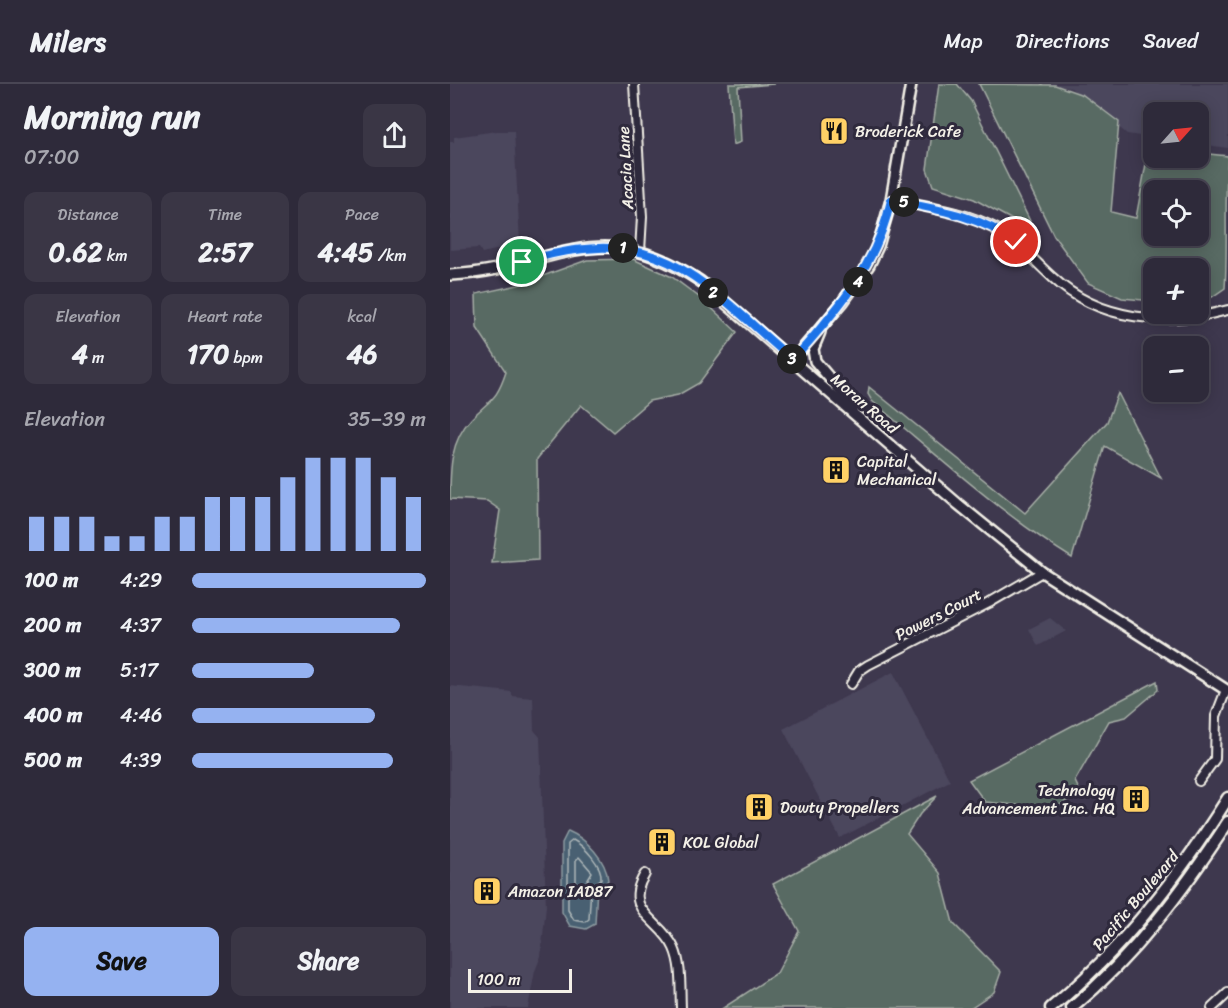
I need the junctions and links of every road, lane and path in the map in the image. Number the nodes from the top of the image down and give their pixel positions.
1 (634, 84) edge
2 (911, 84) edge
3 (891, 200) junction
4 (640, 250) junction
5 (450, 275) edge
6 (1228, 310) edge
7 (823, 326) junction
8 (793, 360) junction
9 (880, 436) junction
10 (1042, 572) junction
11 (851, 684) dead end
12 (1227, 691) edge
13 (1199, 781) dead end
14 (1228, 798) edge
15 (1228, 822) edge
16 (645, 874) dead end
17 (1228, 993) edge
18 (681, 1008) edge
19 (1051, 1008) edge
20 (1072, 1008) edge
21 (1212, 1008) edge

1 - 4 street, Acacia Lane
2 - 3 street
3 - 6 street
3 - 7 street
4 - 5 street, Moran Road
4 - 8 street, Moran Road
7 - 8 street
7 - 9 street
8 - 9 street, Moran Road
9 - 10 street, Moran Road
10 - 11 street, Powers Court
10 - 12 street, Moran Road
12 - 13 street
14 - 19 main road, Pacific Boulevard
15 - 20 main road, Pacific Boulevard
16 - 18 street
17 - 21 street

